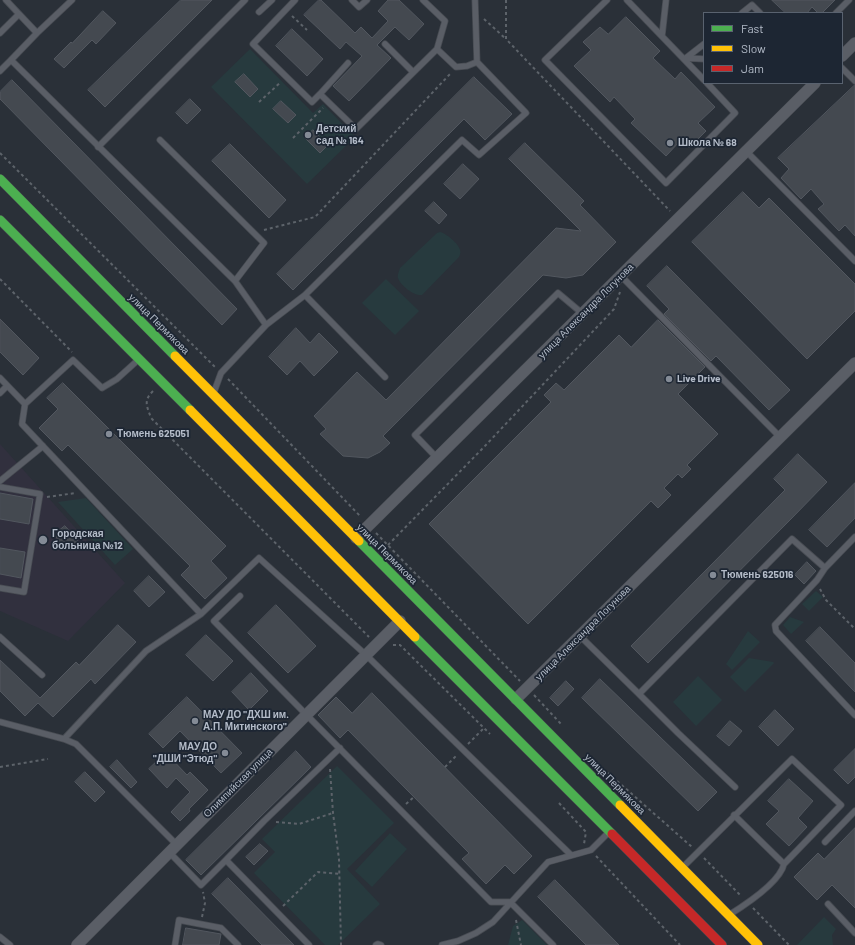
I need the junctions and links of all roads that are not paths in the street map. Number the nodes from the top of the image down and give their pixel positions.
1 (6, 0) edge
2 (72, 0) edge
3 (245, 0) edge
4 (272, 0) edge
5 (295, 0) edge
6 (352, 0) edge
7 (367, 0) edge
8 (423, 0) edge
9 (476, 0) edge
10 (607, 0) edge
11 (627, 0) edge
12 (666, 0) edge
13 (747, 0) edge
14 (850, 0) edge
15 (752, 5) junction
16 (259, 12) dead end
17 (743, 12) edge
18 (759, 12) edge
19 (837, 12) edge
20 (20, 14) junction
21 (0, 33) edge
22 (37, 33) junction
23 (662, 36) junction
24 (855, 43) edge
25 (385, 44) dead end
26 (703, 45) edge
27 (436, 49) junction
28 (843, 55) edge
29 (685, 58) junction
30 (703, 59) edge
31 (11, 60) junction
32 (478, 62) junction
33 (348, 64) dead end
34 (843, 69) edge
35 (0, 71) edge
36 (413, 72) junction
37 (703, 79) edge
38 (855, 81) edge
39 (708, 84) edge
40 (814, 84) edge
41 (320, 94) junction
42 (160, 140) dead end
43 (98, 147) junction
44 (746, 151) junction
45 (0, 179) edge
46 (0, 220) edge
47 (855, 261) edge
48 (623, 278) junction
49 (235, 281) junction
50 (305, 295) junction
51 (583, 314) junction
52 (266, 325) junction
53 (139, 360) junction
54 (855, 363) edge
55 (385, 377) dead end
56 (0, 378) edge
57 (7, 386) junction
58 (0, 393) edge
59 (213, 394) junction
60 (26, 404) junction
61 (780, 437) junction
62 (42, 446) junction
63 (437, 458) junction
64 (0, 481) edge
65 (0, 487) edge
66 (855, 537) edge
67 (356, 538) junction
68 (825, 568) junction
69 (0, 588) edge
70 (240, 596) dead end
71 (201, 614) junction
72 (400, 621) junction
73 (580, 636) junction
74 (0, 637) edge
75 (366, 655) junction
76 (42, 675) dead end
77 (639, 694) junction
78 (516, 699) junction
79 (307, 715) junction
80 (855, 716) edge
81 (0, 722) edge
82 (64, 739) junction
83 (340, 748) junction
84 (735, 787) dead end
85 (855, 811) edge
86 (734, 815) junction
87 (610, 832) junction
88 (825, 842) dead end
89 (173, 848) junction
90 (571, 855) junction
91 (226, 860) junction
92 (784, 864) junction
93 (682, 868) junction
94 (510, 902) junction
95 (828, 904) dead end
96 (729, 915) junction
97 (855, 933) edge
98 (0, 937) edge
99 (10, 945) edge
100 (77, 945) edge
101 (175, 945) edge
102 (238, 945) edge
103 (310, 945) edge
104 (376, 945) edge
105 (381, 945) edge
106 (442, 945) edge
107 (553, 945) edge
108 (722, 945) edge
109 (758, 945) edge

1 - 20 lane
2 - 22 lane
3 - 43 lane
4 - 16 lane
5 - 41 lane
6 - 7 lane
8 - 27 lane
9 - 32 lane
10 - 39 lane
11 - 23 lane
12 - 23 lane
13 - 15 lane
14 - 19 lane
15 - 17 lane
15 - 18 lane
20 - 21 lane
20 - 22 lane
22 - 31 lane
23 - 29 lane
24 - 28 street
25 - 36 lane
26 - 29 lane
27 - 32 lane
27 - 36 lane
29 - 30 lane
29 - 37 lane
31 - 35 lane
31 - 43 lane
32 - 50 lane
33 - 41 lane
34 - 38 lane
36 - 41 lane
40 - 44 street, улица Александра Логунова
42 - 49 lane
43 - 49 lane
44 - 47 lane
44 - 48 street, улица Александра Логунова
45 - 59 main road, улица Пермякова
46 - 53 main road
48 - 51 street, улица Александра Логунова
48 - 61 lane
49 - 52 lane
50 - 52 lane
50 - 55 lane
51 - 63 street, улица Александра Логунова
51 - 63 lane
52 - 59 lane
53 - 60 lane
53 - 72 main road
54 - 61 street, улица Александра Логунова
56 - 57 lane
57 - 58 lane
57 - 60 lane
59 - 67 main road, улица Пермякова
60 - 62 lane
61 - 73 street, улица Александра Логунова
62 - 64 lane
62 - 71 lane
63 - 67 street, улица Александра Логунова
65 - 69 lane
66 - 68 lane
67 - 78 main road, улица Пермякова
68 - 77 lane
68 - 80 lane
70 - 79 lane
71 - 75 lane
71 - 82 lane
72 - 75 street, Олимпийская улица
72 - 87 main road
73 - 77 lane
73 - 78 street, улица Александра Логунова
74 - 76 lane
75 - 79 street, Олимпийская улица
75 - 90 lane
77 - 84 lane
78 - 93 main road, улица Пермякова
79 - 83 lane
79 - 89 street, Олимпийская улица
81 - 82 lane
82 - 89 lane
83 - 91 lane
83 - 94 lane
85 - 88 lane
86 - 92 lane
86 - 92 lane
86 - 93 lane
87 - 90 lane
87 - 108 main road
89 - 91 lane
89 - 100 street, Олимпийская улица
90 - 94 lane
91 - 103 lane
92 - 96 lane
93 - 96 main road, улица Пермякова
94 - 106 lane
94 - 107 lane
95 - 97 lane
96 - 109 main road, улица Пермякова
98 - 99 lane
101 - 102 lane
104 - 105 lane

